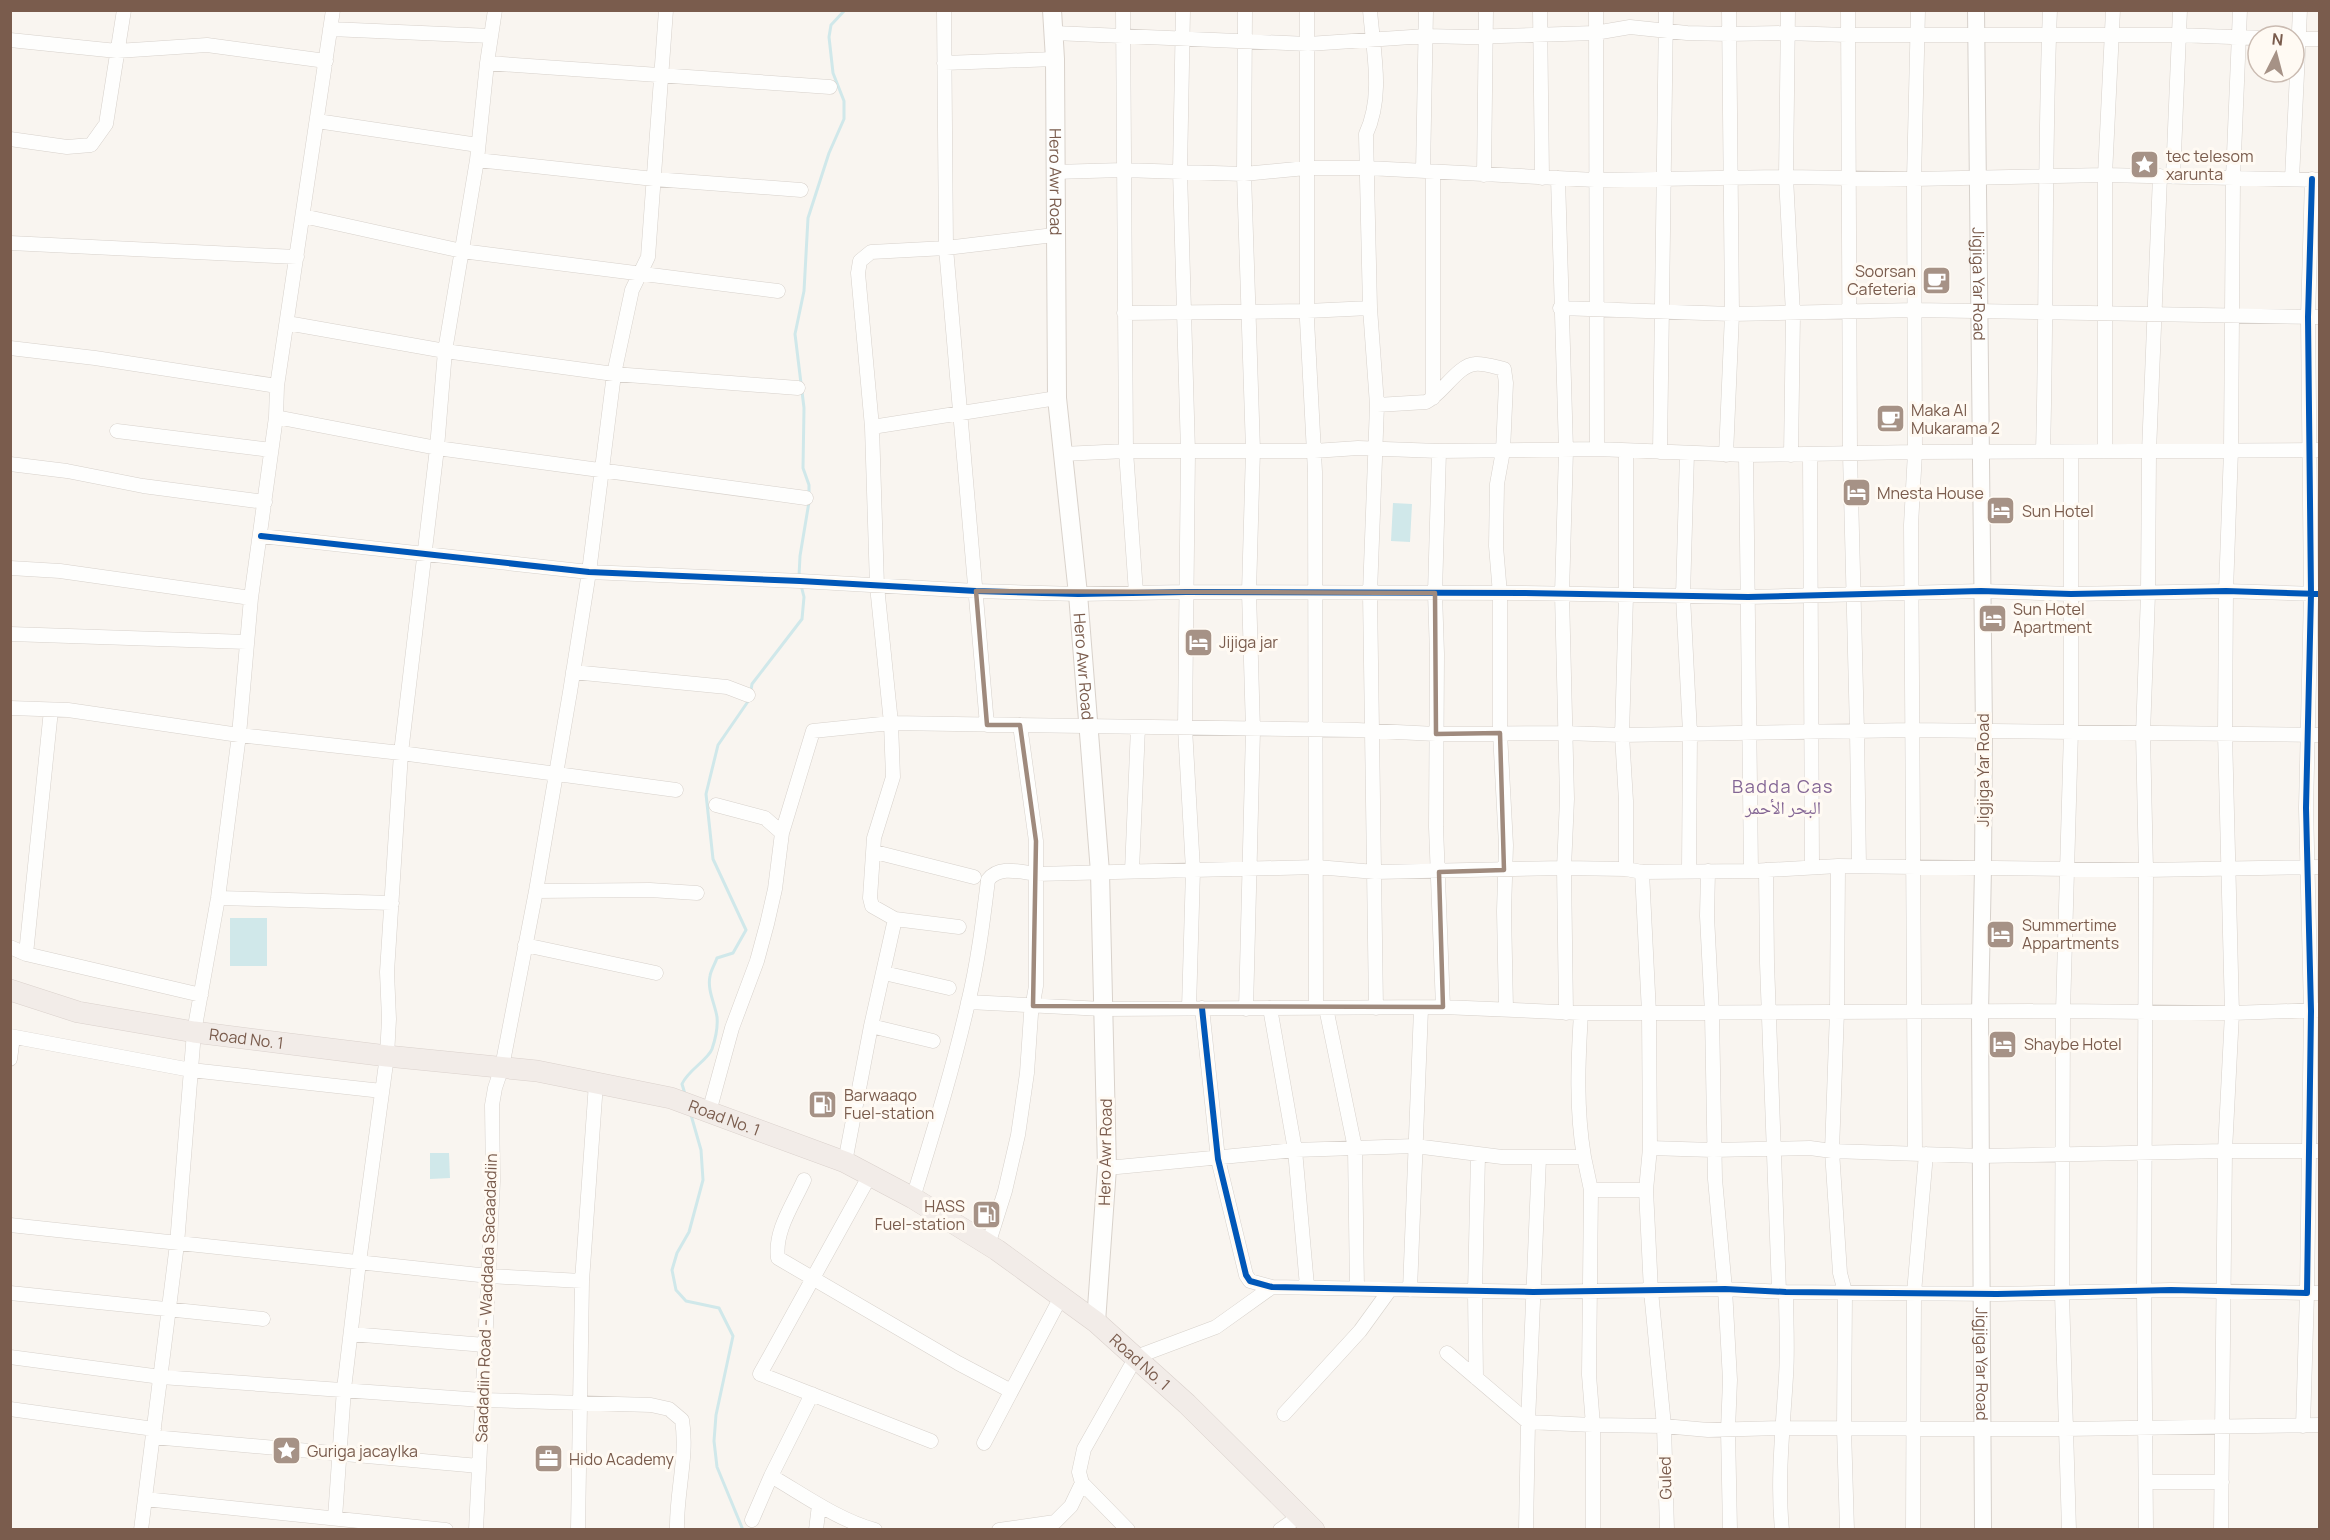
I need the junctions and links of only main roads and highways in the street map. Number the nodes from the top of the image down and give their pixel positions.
1 (1052, 10) edge
2 (10, 990) edge
3 (1096, 1323) junction
4 (1307, 1523) edge

1 - 3 main road, Hero Awr Road
2 - 3 highway, Road No. 1
3 - 4 highway, Road No. 1

